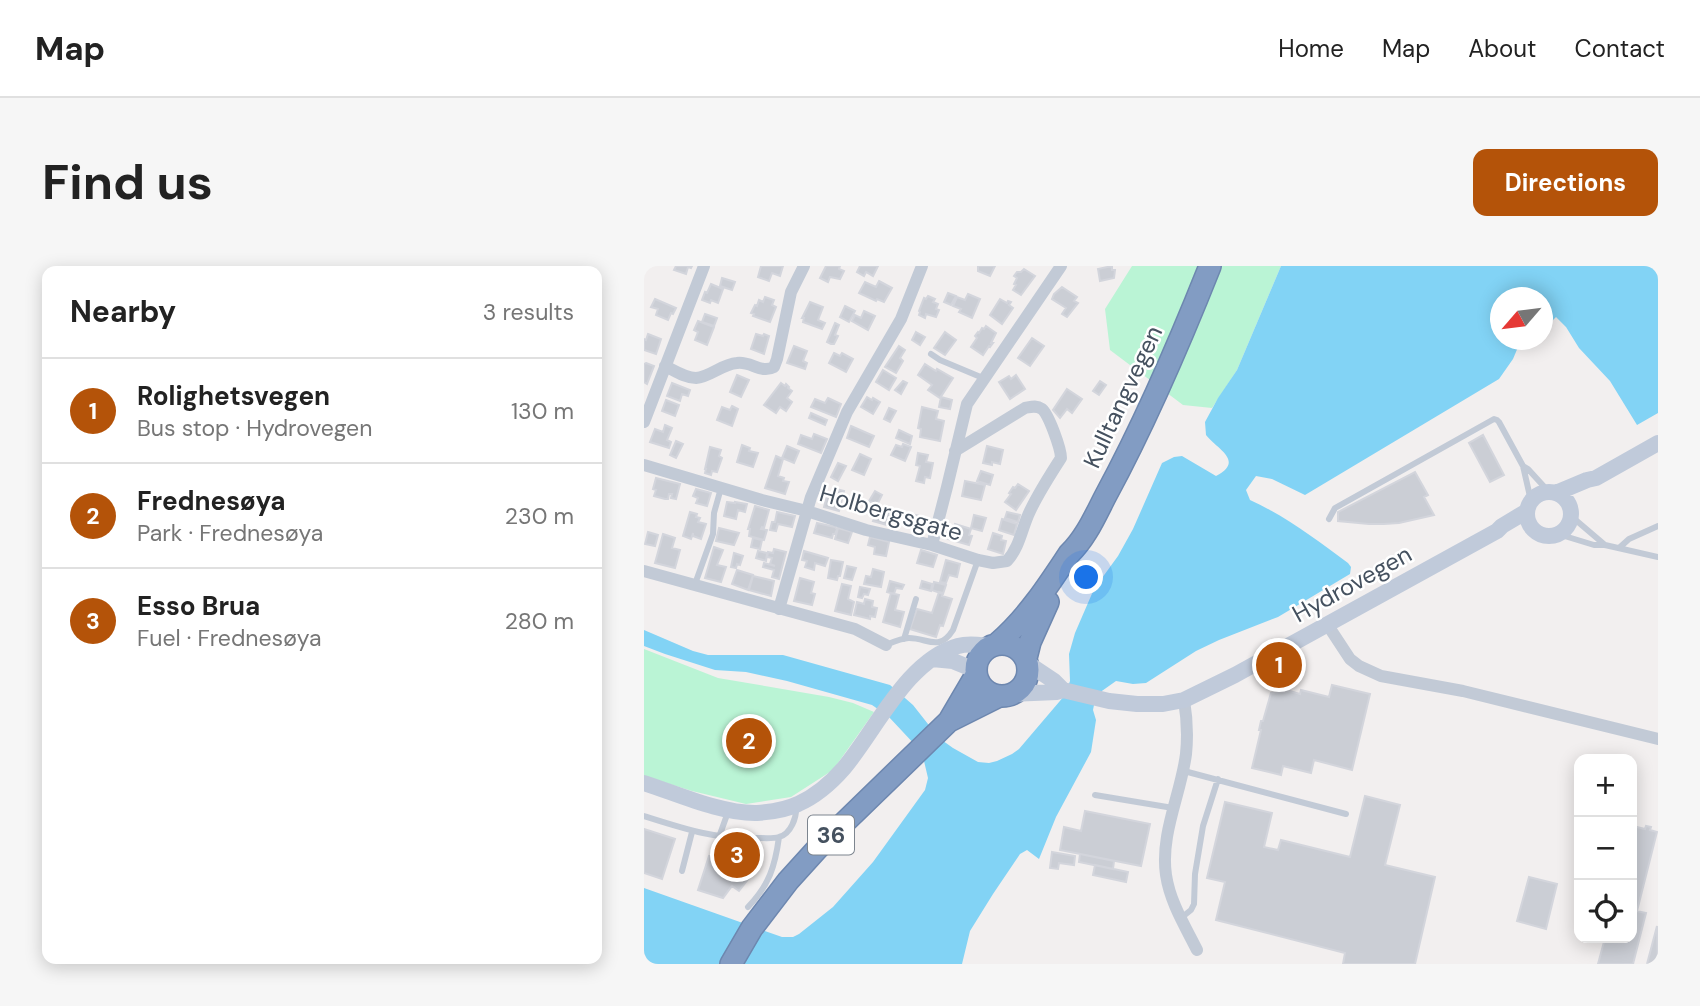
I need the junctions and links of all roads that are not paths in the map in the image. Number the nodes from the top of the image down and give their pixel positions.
1 (704, 266) edge
2 (804, 266) edge
3 (922, 266) edge
4 (1060, 266) edge
5 (1210, 266) edge
6 (931, 354) dead end
7 (665, 366) junction
8 (983, 379) junction
9 (644, 422) edge
10 (1658, 443) edge
11 (955, 451) junction
12 (644, 465) edge
13 (1523, 466) junction
14 (1596, 478) junction
15 (721, 488) junction
16 (1553, 492) junction
17 (1529, 506) junction
18 (807, 511) junction
19 (1570, 511) junction
20 (1329, 519) dead end
21 (1658, 526) edge
22 (1532, 527) junction
23 (1497, 531) junction
24 (1558, 534) junction
25 (932, 545) junction
26 (1605, 545) junction
27 (1076, 547) junction
28 (1619, 548) junction
29 (1658, 557) edge
30 (978, 560) junction
31 (644, 571) edge
32 (695, 584) junction
33 (916, 599) dead end
34 (779, 610) junction
35 (1327, 624) junction
36 (904, 639) junction
37 (886, 645) joint
38 (994, 645) junction
39 (933, 659) junction
40 (1027, 661) junction
41 (976, 673) junction
42 (1063, 690) junction
43 (1006, 695) junction
44 (1184, 700) junction
45 (949, 721) junction
46 (1658, 739) edge
47 (1182, 771) junction
48 (1218, 779) junction
49 (644, 783) edge
50 (1095, 795) dead end
51 (796, 806) junction
52 (1173, 808) junction
53 (728, 810) junction
54 (1346, 814) dead end
55 (644, 816) edge
56 (692, 832) junction
57 (719, 837) junction
58 (779, 838) junction
59 (682, 871) dead end
60 (748, 907) dead end
61 (1181, 918) junction
62 (1197, 950) dead end
63 (731, 964) edge

1 - 7 street
2 - 7 street
3 - 18 street
4 - 8 street
5 - 27 highway, Kulltangvegen / 36
6 - 8 lane
7 - 9 street
8 - 11 street
10 - 14 street
11 - 25 street
11 - 30 street, Holbergsgate
12 - 15 street, Holbergsgate
13 - 16 lane
13 - 17 lane
13 - 20 lane
14 - 16 street
14 - 19 street
15 - 18 street, Holbergsgate
15 - 32 lane
16 - 17 street
16 - 19 street
17 - 22 street
17 - 23 street, Hydrovegen
18 - 25 street, Holbergsgate
18 - 34 street
19 - 24 street
19 - 26 lane
21 - 28 lane
22 - 23 street, Hydrovegen
22 - 24 street
23 - 35 street, Hydrovegen
24 - 26 lane
25 - 30 street, Holbergsgate
26 - 28 lane
27 - 38 highway, Kulltangvegen / 36
27 - 40 highway, Kulltangvegen / 36
28 - 29 lane
30 - 36 lane
31 - 32 street
32 - 34 street
33 - 36 lane
34 - 37 street
35 - 44 street, Hydrovegen
35 - 46 street
36 - 37 lane
38 - 39 street
38 - 40 highway
38 - 41 highway, 36
39 - 41 street
39 - 51 street
40 - 42 street
40 - 43 highway, 36
41 - 43 highway
41 - 45 highway, 36
42 - 43 street
42 - 44 street, Hydrovegen
43 - 45 highway, 36
44 - 47 street
45 - 63 highway, 36
47 - 48 lane
47 - 52 street
48 - 54 lane
48 - 61 lane
49 - 53 street
50 - 52 lane
51 - 53 street
51 - 58 lane
52 - 61 street
53 - 57 lane
55 - 56 lane
56 - 57 lane
56 - 59 lane
57 - 58 lane
58 - 60 lane
61 - 62 street

